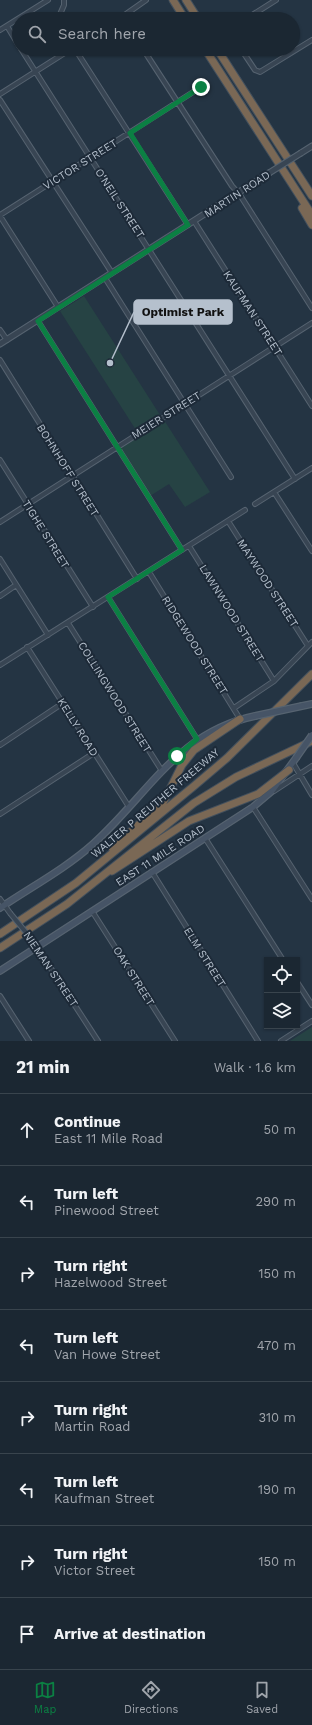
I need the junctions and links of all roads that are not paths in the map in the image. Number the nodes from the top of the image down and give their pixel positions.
1 (47, 0) edge
2 (64, 0) edge
3 (146, 0) edge
4 (173, 0) edge
5 (186, 0) edge
6 (276, 0) edge
7 (28, 12) edge
8 (61, 12) edge
9 (129, 12) edge
10 (181, 12) edge
11 (194, 12) edge
12 (257, 12) edge
13 (12, 22) edge
14 (6, 26) junction
15 (0, 30) edge
16 (12, 35) edge
17 (312, 40) edge
18 (300, 48) edge
19 (26, 56) edge
20 (60, 56) edge
21 (80, 56) edge
22 (147, 56) edge
23 (209, 56) edge
24 (222, 56) edge
25 (246, 56) edge
26 (287, 56) edge
27 (36, 72) junction
28 (201, 87) dead end
29 (0, 94) edge
30 (0, 100) edge
31 (177, 102) junction
32 (130, 133) junction
33 (312, 146) edge
34 (91, 157) junction
35 (288, 178) junction
36 (53, 182) junction
37 (238, 193) junction
38 (312, 196) edge
39 (312, 215) edge
40 (0, 216) edge
41 (194, 221) junction
42 (188, 225) junction
43 (312, 225) edge
44 (150, 249) junction
45 (112, 273) junction
46 (105, 278) junction
47 (58, 307) junction
48 (312, 308) edge
49 (38, 321) junction
50 (312, 322) edge
51 (0, 330) edge
52 (7, 340) junction
53 (0, 344) edge
54 (274, 347) junction
55 (0, 360) edge
56 (229, 376) junction
57 (185, 404) junction
58 (312, 406) edge
59 (116, 447) junction
60 (0, 460) edge
61 (312, 468) edge
62 (72, 475) junction
63 (232, 477) dead end
64 (295, 478) junction
65 (274, 492) junction
66 (27, 504) junction
67 (255, 504) dead end
68 (245, 510) dead end
69 (228, 521) junction
70 (0, 522) edge
71 (189, 546) junction
72 (182, 550) junction
73 (312, 551) edge
74 (0, 559) edge
75 (149, 572) junction
76 (137, 579) junction
77 (16, 585) junction
78 (0, 596) edge
79 (108, 597) junction
80 (93, 607) junction
81 (68, 623) junction
82 (48, 635) junction
83 (312, 642) edge
84 (308, 646) junction
85 (27, 647) junction
86 (0, 665) edge
87 (312, 674) edge
88 (274, 681) junction
89 (63, 703) junction
90 (312, 704) edge
91 (234, 708) junction
92 (240, 719) junction
93 (312, 735) edge
94 (197, 739) junction
95 (312, 741) edge
96 (0, 745) edge
97 (94, 753) junction
98 (295, 761) junction
99 (312, 766) edge
100 (289, 770) junction
101 (162, 771) junction
102 (299, 774) junction
103 (272, 791) junction
104 (312, 794) edge
105 (129, 807) junction
106 (252, 807) junction
107 (0, 814) edge
108 (205, 838) junction
109 (95, 868) junction
110 (152, 872) junction
111 (98, 879) junction
112 (0, 899) edge
113 (312, 899) edge
114 (2, 907) edge
115 (37, 910) junction
116 (92, 911) junction
117 (0, 930) edge
118 (0, 934) edge
119 (38, 946) junction
120 (0, 948) edge
121 (281, 957) edge
122 (0, 971) edge
123 (300, 987) edge
124 (0, 996) edge
125 (312, 1005) edge
126 (312, 1021) edge
127 (29, 1041) edge
128 (98, 1041) edge
129 (175, 1041) edge
130 (258, 1041) edge
131 (281, 1041) edge

1 - 7 street
2 - 8 street
3 - 9 street
4 - 10 highway
5 - 11 highway
6 - 12 street
13 - 14 street
14 - 15 street
14 - 16 street
17 - 18 street
19 - 27 street, O'NEIL STREET
20 - 27 street
21 - 32 street
22 - 31 street
23 - 35 highway
24 - 38 highway
25 - 26 street
27 - 29 street
27 - 34 street, O'NEIL STREET
28 - 31 street, VICTOR STREET
30 - 36 street
31 - 32 street, VICTOR STREET
31 - 37 street
32 - 34 street, VICTOR STREET
32 - 42 street
33 - 37 street, MARTIN ROAD, bridge
34 - 36 street, VICTOR STREET
34 - 44 street, O'NEIL STREET
35 - 39 highway
35 - 43 highway
36 - 40 street, VICTOR STREET
36 - 45 street
37 - 41 street, MARTIN ROAD
37 - 48 street
40 - 47 street
41 - 42 street, MARTIN ROAD
41 - 54 street, KAUFMAN STREET
42 - 44 street, MARTIN ROAD
44 - 45 street, MARTIN ROAD
44 - 56 street, O'NEIL STREET
45 - 46 street, MARTIN ROAD
46 - 47 street, MARTIN ROAD
46 - 57 street
47 - 49 street, MARTIN ROAD
49 - 52 street, MARTIN ROAD
49 - 59 street
50 - 54 street, MEIER STREET
51 - 52 street
52 - 53 street, MARTIN ROAD
54 - 56 street, MEIER STREET
54 - 58 street, KAUFMAN STREET
55 - 62 street, BOHNHOFF STREET
56 - 57 street, MEIER STREET
56 - 64 street, O'NEIL STREET
57 - 59 street, MEIER STREET
57 - 63 street
59 - 62 street, MEIER STREET
59 - 72 street
60 - 66 street, TIGHE STREET
61 - 64 street
62 - 66 street, MEIER STREET
62 - 76 street, BOHNHOFF STREET
64 - 65 street
65 - 67 street
65 - 73 street
66 - 70 street, MEIER STREET
66 - 80 street, TIGHE STREET
68 - 69 street
69 - 71 street
69 - 84 street, MAYWOOD STREET
71 - 72 street
71 - 88 street, LAWNWOOD STREET
72 - 75 street
74 - 77 street
75 - 76 street
75 - 91 street, RIDGEWOOD STREET
76 - 79 street
77 - 78 street
77 - 82 street
79 - 80 street
79 - 94 street
80 - 81 street
81 - 82 street
81 - 101 street, COLLINGWOOD STREET
82 - 85 street
83 - 84 street
84 - 88 street
85 - 86 street
85 - 89 street, KELLY ROAD
87 - 109 highway, WALTER P REUTHER FREEWAY
88 - 91 street
89 - 96 street
89 - 97 street, KELLY ROAD
90 - 92 main road, bridge
91 - 92 street, RIDGEWOOD STREET
92 - 94 main road
92 - 109 highway
93 - 98 main road, EAST 11 MILE ROAD, bridge
94 - 101 main road
95 - 111 highway, WALTER P REUTHER FREEWAY
97 - 105 street, KELLY ROAD
97 - 107 street
98 - 100 main road, EAST 11 MILE ROAD
98 - 102 street
99 - 102 street
100 - 103 main road, EAST 11 MILE ROAD
100 - 111 highway
101 - 105 main road
102 - 103 street
102 - 104 street
103 - 106 main road, EAST 11 MILE ROAD
105 - 114 main road
106 - 108 main road, EAST 11 MILE ROAD
106 - 113 street
108 - 110 main road, EAST 11 MILE ROAD
108 - 121 street
109 - 115 highway, WALTER P REUTHER FREEWAY
110 - 116 main road, EAST 11 MILE ROAD
110 - 130 street, ELM STREET
111 - 120 highway, WALTER P REUTHER FREEWAY
112 - 114 street, NIEMAN STREET
114 - 119 street, NIEMAN STREET, bridge
115 - 117 highway
115 - 118 highway, WALTER P REUTHER FREEWAY
116 - 119 main road, EAST 11 MILE ROAD
116 - 129 street, OAK STREET
119 - 122 main road, EAST 11 MILE ROAD
119 - 128 street, NIEMAN STREET
123 - 125 street
124 - 127 street
126 - 131 street

